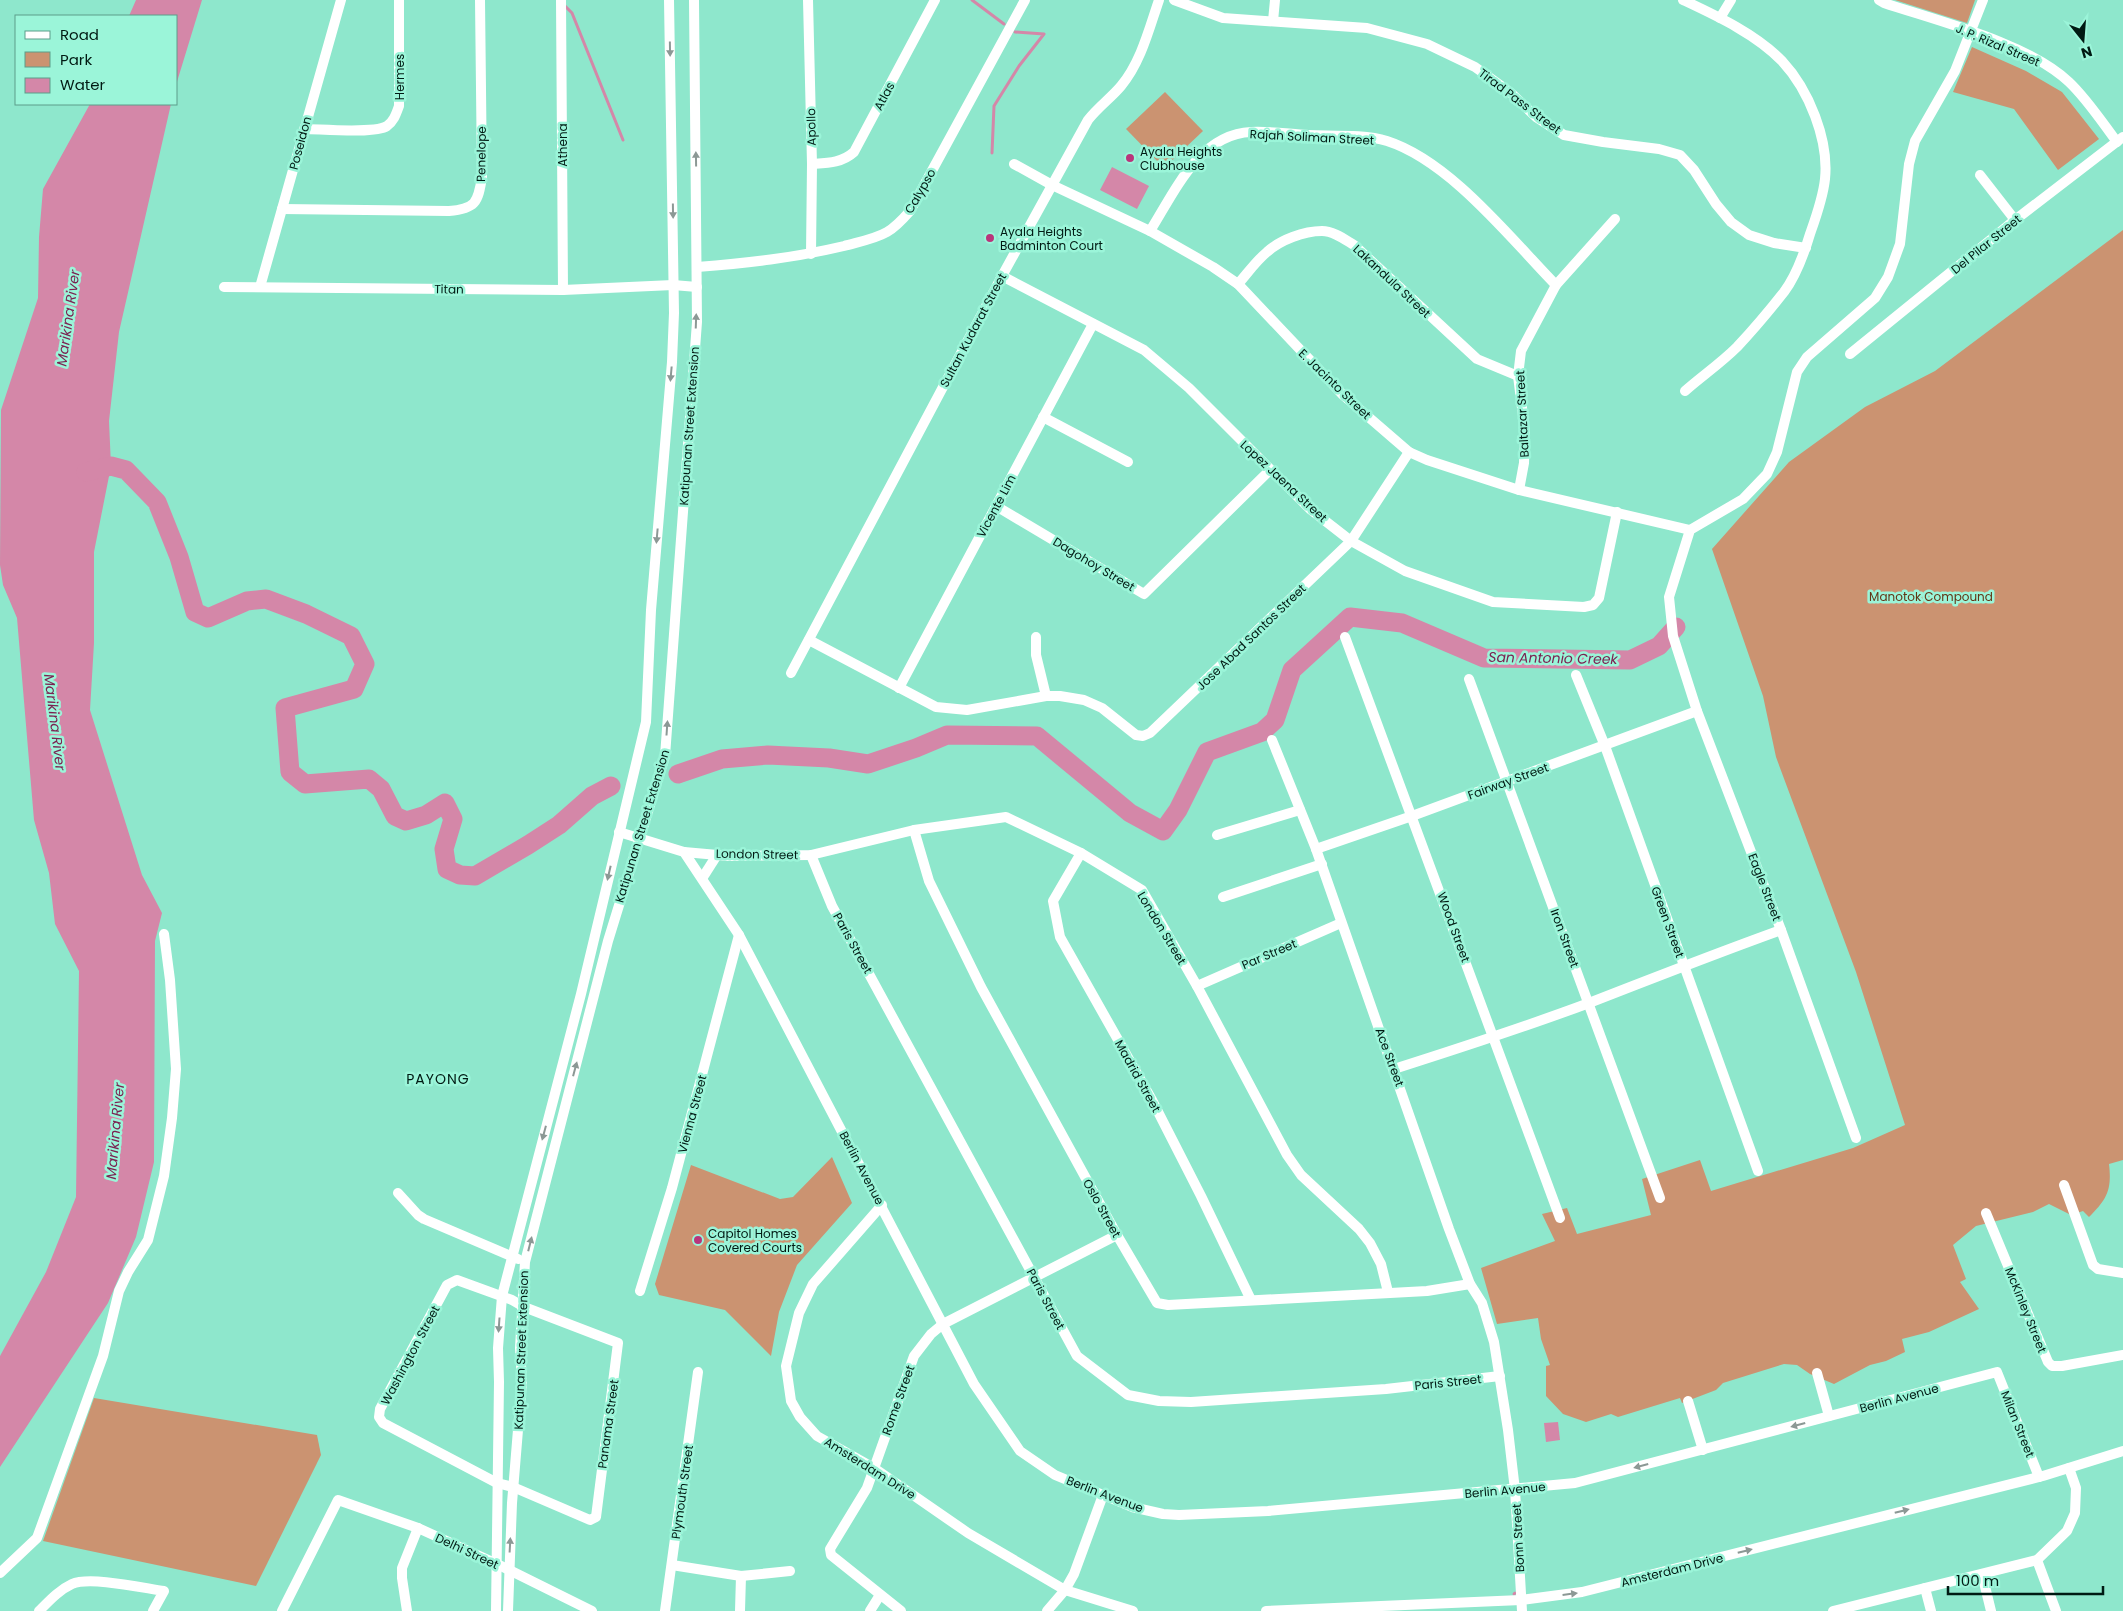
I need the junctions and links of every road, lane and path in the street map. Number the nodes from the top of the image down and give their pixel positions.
1 (341, 0) edge
2 (399, 0) edge
3 (480, 0) edge
4 (561, 0) edge
5 (669, 0) edge
6 (694, 0) edge
7 (808, 0) edge
8 (935, 0) edge
9 (1025, 0) edge
10 (1159, 0) edge
11 (1174, 0) edge
12 (1275, 0) edge
13 (1683, 0) edge
14 (1730, 0) edge
15 (1879, 0) edge
16 (1983, 0) edge
17 (1720, 18) junction
18 (1273, 21) junction
19 (1972, 31) junction
20 (304, 128) junction
21 (2120, 139) edge
22 (812, 164) junction
23 (1014, 164) dead end
24 (1980, 175) dead end
25 (1052, 185) junction
26 (282, 209) junction
27 (1615, 219) dead end
28 (2016, 220) junction
29 (1150, 231) junction
30 (1806, 248) junction
31 (811, 254) junction
32 (697, 267) junction
33 (1002, 276) junction
34 (1238, 284) junction
35 (1556, 285) junction
36 (673, 286) junction
37 (224, 287) dead end
38 (260, 287) junction
39 (696, 287) junction
40 (563, 290) junction
41 (1093, 324) junction
42 (1850, 354) dead end
43 (1518, 376) junction
44 (1685, 391) dead end
45 (1043, 416) junction
46 (1409, 452) junction
47 (1128, 462) dead end
48 (1270, 470) junction
49 (1519, 490) junction
50 (996, 506) junction
51 (1617, 512) junction
52 (1690, 530) junction
53 (1351, 541) junction
54 (1036, 637) dead end
55 (1345, 637) dead end
56 (809, 640) junction
57 (791, 673) dead end
58 (1576, 675) dead end
59 (1469, 679) dead end
60 (899, 688) junction
61 (1046, 696) junction
62 (1697, 711) junction
63 (1272, 740) dead end
64 (1605, 746) junction
65 (1507, 781) junction
66 (1300, 810) junction
67 (1412, 816) junction
68 (620, 829) junction
69 (914, 830) junction
70 (640, 834) junction
71 (1217, 835) dead end
72 (1316, 848) junction
73 (684, 852) junction
74 (1081, 853) junction
75 (717, 854) junction
76 (811, 855) junction
77 (1322, 864) junction
78 (702, 877) junction
79 (1223, 897) dead end
80 (1341, 923) junction
81 (1782, 930) junction
82 (164, 934) dead end
83 (740, 936) junction
84 (1684, 964) junction
85 (1197, 986) junction
86 (1588, 1003) junction
87 (1494, 1037) junction
88 (1394, 1069) junction
89 (557, 1084) junction
90 (570, 1087) junction
91 (1856, 1138) dead end
92 (1758, 1171) dead end
93 (2064, 1185) dead end
94 (398, 1193) dead end
95 (1660, 1198) dead end
96 (882, 1205) junction
97 (1986, 1213) dead end
98 (1560, 1218) dead end
99 (1117, 1235) junction
100 (512, 1256) junction
101 (525, 1262) junction
102 (2123, 1272) edge
103 (1035, 1278) junction
104 (1470, 1284) junction
105 (640, 1291) dead end
106 (1388, 1292) junction
107 (502, 1296) junction
108 (1251, 1300) junction
109 (524, 1307) junction
110 (943, 1324) junction
111 (2123, 1355) edge
112 (698, 1372) dead end
113 (1997, 1372) joint
114 (1817, 1373) dead end
115 (1500, 1376) junction
116 (1688, 1401) dead end
117 (1829, 1416) junction
118 (1703, 1450) junction
119 (2123, 1451) edge
120 (874, 1468) junction
121 (2069, 1468) junction
122 (2039, 1477) junction
123 (497, 1483) junction
124 (513, 1487) junction
125 (1515, 1490) junction
126 (1103, 1494) junction
127 (418, 1528) junction
128 (2037, 1560) junction
129 (497, 1564) junction
130 (672, 1566) junction
131 (509, 1570) junction
132 (790, 1571) dead end
133 (0, 1574) edge
134 (1982, 1574) junction
135 (741, 1576) junction
136 (1925, 1588) junction
137 (1065, 1590) junction
138 (880, 1595) junction
139 (1521, 1600) junction
140 (1867, 1607) edge
141 (39, 1611) edge
142 (153, 1611) edge
143 (282, 1611) edge
144 (407, 1611) edge
145 (496, 1611) edge
146 (508, 1611) edge
147 (591, 1611) edge
148 (665, 1611) edge
149 (740, 1611) edge
150 (870, 1611) edge
151 (902, 1611) edge
152 (1047, 1611) edge
153 (1134, 1611) edge
154 (1266, 1611) edge
155 (1522, 1611) edge
156 (1834, 1611) edge
157 (1931, 1611) edge
158 (1991, 1611) edge
159 (2056, 1611) edge

1 - 20 street, Poseidon
2 - 20 street, Hermes
3 - 26 street, Penelope
4 - 40 street, Athena
5 -> 36 street, Katipunan Street Extension
32 -> 6 street, Katipunan Street Extension
7 - 22 street, Apollo
8 - 22 street, Atlas
9 - 31 street, Calypso
10 - 25 street, Sultan Kudarat Street
11 - 18 street, Tirad Pass Street
12 - 18 street
13 - 17 street
14 - 17 street
15 - 19 street, J. P. Rizal Street
16 - 19 street
17 - 30 street
18 - 30 street, Tirad Pass Street
19 - 21 street, J. P. Rizal Street
19 - 52 street
20 - 26 street, Poseidon
21 - 28 street, Del Pilar Street
22 - 31 street, Apollo
23 - 25 street, E. Jacinto Street
24 - 28 street
25 - 29 street, E. Jacinto Street
25 - 33 street, Sultan Kudarat Street
26 - 38 street, Poseidon
27 - 35 street, Baltazar Street
28 - 42 street, Del Pilar Street
29 - 34 street, E. Jacinto Street
29 - 35 street, Rajah Soliman Street
30 - 44 street
31 - 32 street, Calypso
32 - 39 street, Katipunan Street Extension
33 - 41 street, Lopez Jaena Street
33 - 56 street, Sultan Kudarat Street
34 - 43 street, Lakandula Street
34 - 46 street, E. Jacinto Street
35 - 43 street, Baltazar Street
36 - 39 street, Titan
36 - 40 street, Titan
36 -> 68 street, Katipunan Street Extension
37 - 38 street, Titan
38 - 40 street, Titan
70 -> 39 street, Katipunan Street Extension
41 - 45 street, Vicente Lim
41 - 48 street, Lopez Jaena Street
43 - 49 street, Baltazar Street
45 - 47 street
45 - 50 street, Vicente Lim
46 - 49 street, E. Jacinto Street
46 - 53 street, Jose Abad Santos Street
48 - 50 street, Dagohoy Street
48 - 53 street, Lopez Jaena Street
49 - 51 street, E. Jacinto Street
50 - 60 street, Vicente Lim
51 - 52 street, E. Jacinto Street
51 - 53 street, Lopez Jaena Street
52 - 62 street, Eagle Street
53 - 61 street, Jose Abad Santos Street
54 - 61 street
55 - 67 street, Wood Street
56 - 57 street, Sultan Kudarat Street
56 - 60 street
58 - 64 street, Green Street
59 - 65 street, Iron Street
60 - 61 street
62 - 64 street, Fairway Street
62 - 81 street, Eagle Street
63 - 66 street, Ace Street
64 - 65 street, Fairway Street
64 - 84 street, Green Street
65 - 67 street, Fairway Street
65 - 86 street, Iron Street
66 - 71 street
66 - 72 street, Ace Street
67 - 72 street, Fairway Street
67 - 87 street, Wood Street
68 - 70 street
68 -> 89 street, Katipunan Street Extension
69 - 74 street, London Street
69 - 76 street, London Street
69 - 99 street, Oslo Street
70 - 73 street
90 -> 70 street, Katipunan Street Extension
72 - 77 street, Ace Street
73 - 75 street, London Street
73 - 78 street, Berlin Avenue
74 - 85 street, London Street
74 - 108 street, Madrid Street
75 - 76 street, London Street
75 - 78 street
76 - 103 street, Paris Street
77 - 79 street
77 - 80 street, Ace Street
78 - 83 street, Berlin Avenue
80 - 85 street, Par Street
80 - 88 street, Ace Street
81 - 84 street
81 - 91 street, Eagle Street
82 - 133 street
83 - 96 street, Berlin Avenue
83 - 105 street, Vienna Street
84 - 86 street
84 - 92 street, Green Street
85 - 106 street, London Street
86 - 87 street
86 - 95 street, Iron Street
87 - 88 street
87 - 98 street, Wood Street
88 - 104 street, Ace Street
89 - 90 street
89 -> 100 street, Katipunan Street Extension
101 -> 90 street, Katipunan Street Extension
93 - 102 street
94 - 100 street
96 - 110 street, Berlin Avenue
96 - 120 street, Amsterdam Drive
97 - 111 street, McKinley Street
99 - 103 street, Rome Street
99 - 108 street, Oslo Street
100 - 101 street
100 - 107 street, Katipunan Street Extension
101 - 109 street, Katipunan Street Extension
103 - 110 street, Rome Street
103 - 115 street, Paris Street
104 - 106 street, Oslo Street
104 - 115 street, Ace Street
106 - 108 street, Oslo Street
107 - 109 street, Washington Street
107 -> 123 street, Katipunan Street Extension
107 - 123 street, Washington Street
109 - 124 street, Katipunan Street Extension
109 - 124 street, Panama Street
110 - 120 street, Rome Street
110 - 126 street, Berlin Avenue
112 - 130 street, Plymouth Street
113 - 117 street, Berlin Avenue
113 - 122 street, Milan Street
114 - 117 street
115 - 125 street, Bonn Street
116 - 118 street
117 -> 118 street, Berlin Avenue
118 -> 125 street, Berlin Avenue
119 - 121 street, Amsterdam Drive
120 - 137 street, Amsterdam Drive
120 - 138 street, Rome Street
121 - 122 street, Amsterdam Drive
121 - 128 street
139 -> 122 street, Amsterdam Drive
123 - 124 street, Washington Street
123 - 129 street, Katipunan Street Extension
131 -> 124 street, Katipunan Street Extension
125 - 126 street, Berlin Avenue
125 - 139 street, Bonn Street
126 - 137 street
127 - 129 street, Delhi Street
127 - 143 street, Delhi Street
127 - 144 street
128 - 134 street
128 - 159 street
129 - 131 street, Delhi Street
129 - 145 street, Katipunan Street Extension
130 - 135 street
130 - 148 street, Plymouth Street
131 - 146 street, Katipunan Street Extension
131 - 147 street, Delhi Street
132 - 135 street
134 - 136 street
134 - 158 street
135 - 149 street
136 - 140 street
136 - 157 street
137 - 152 street
137 - 153 street, Amsterdam Drive
138 - 150 street
138 - 151 street
139 - 154 street, Amsterdam Drive
139 - 155 street, Bonn Street
140 - 156 street
141 - 142 street

